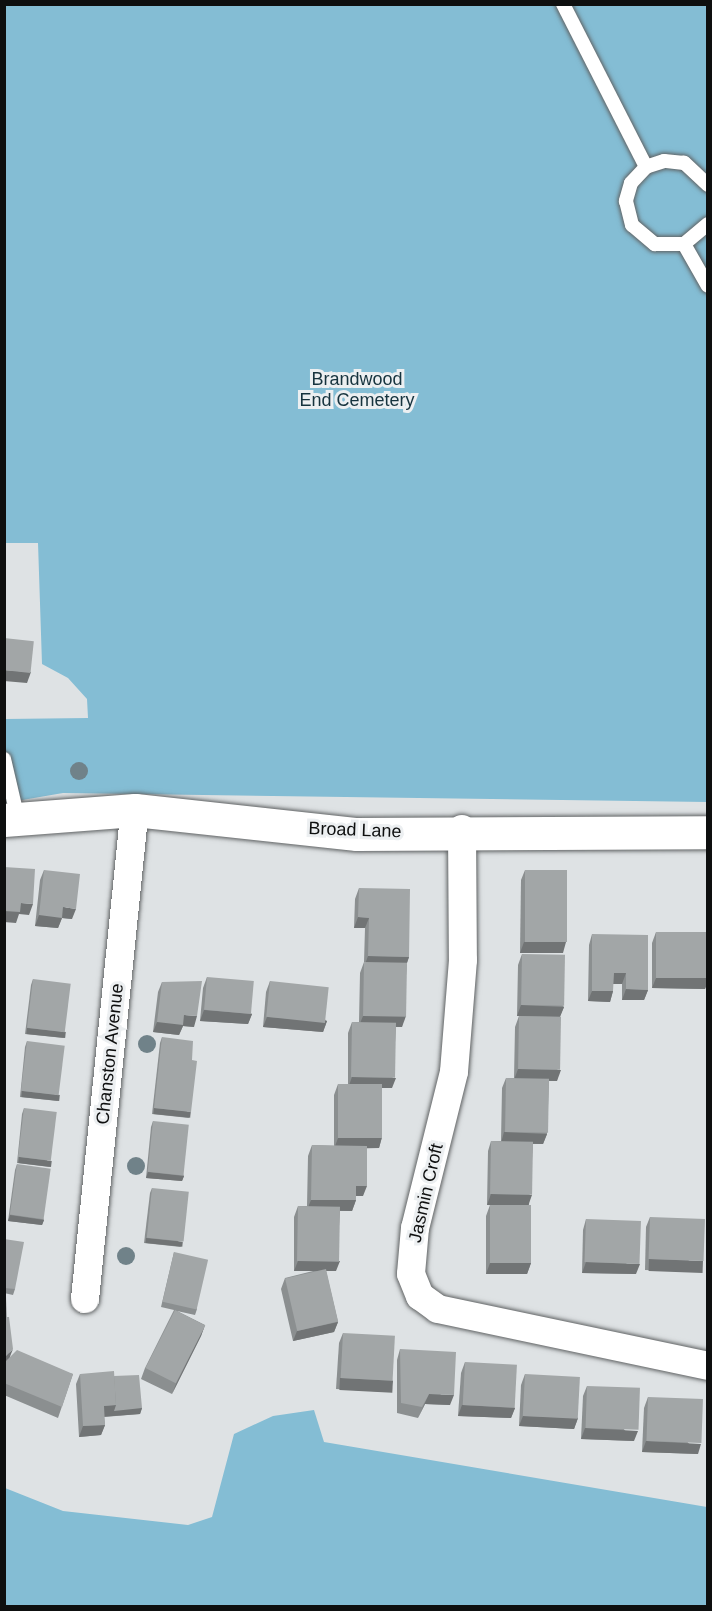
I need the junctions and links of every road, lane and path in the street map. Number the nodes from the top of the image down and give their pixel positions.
1 (563, 4) edge
2 (646, 167) junction
3 (708, 185) edge
4 (708, 224) edge
5 (684, 244) junction
6 (708, 286) edge
7 (4, 759) edge
8 (135, 810) junction
9 (11, 820) edge
10 (462, 829) junction
11 (708, 832) edge
12 (85, 1299) dead end
13 (708, 1366) edge

1 - 2 lane
2 - 3 lane
2 - 5 lane
4 - 5 lane
5 - 6 lane
7 - 9 lane
8 - 9 street, Broad Lane
8 - 10 street, Broad Lane
8 - 12 street, Chanston Avenue
10 - 11 street, Broad Lane
10 - 13 street, Jasmin Croft

